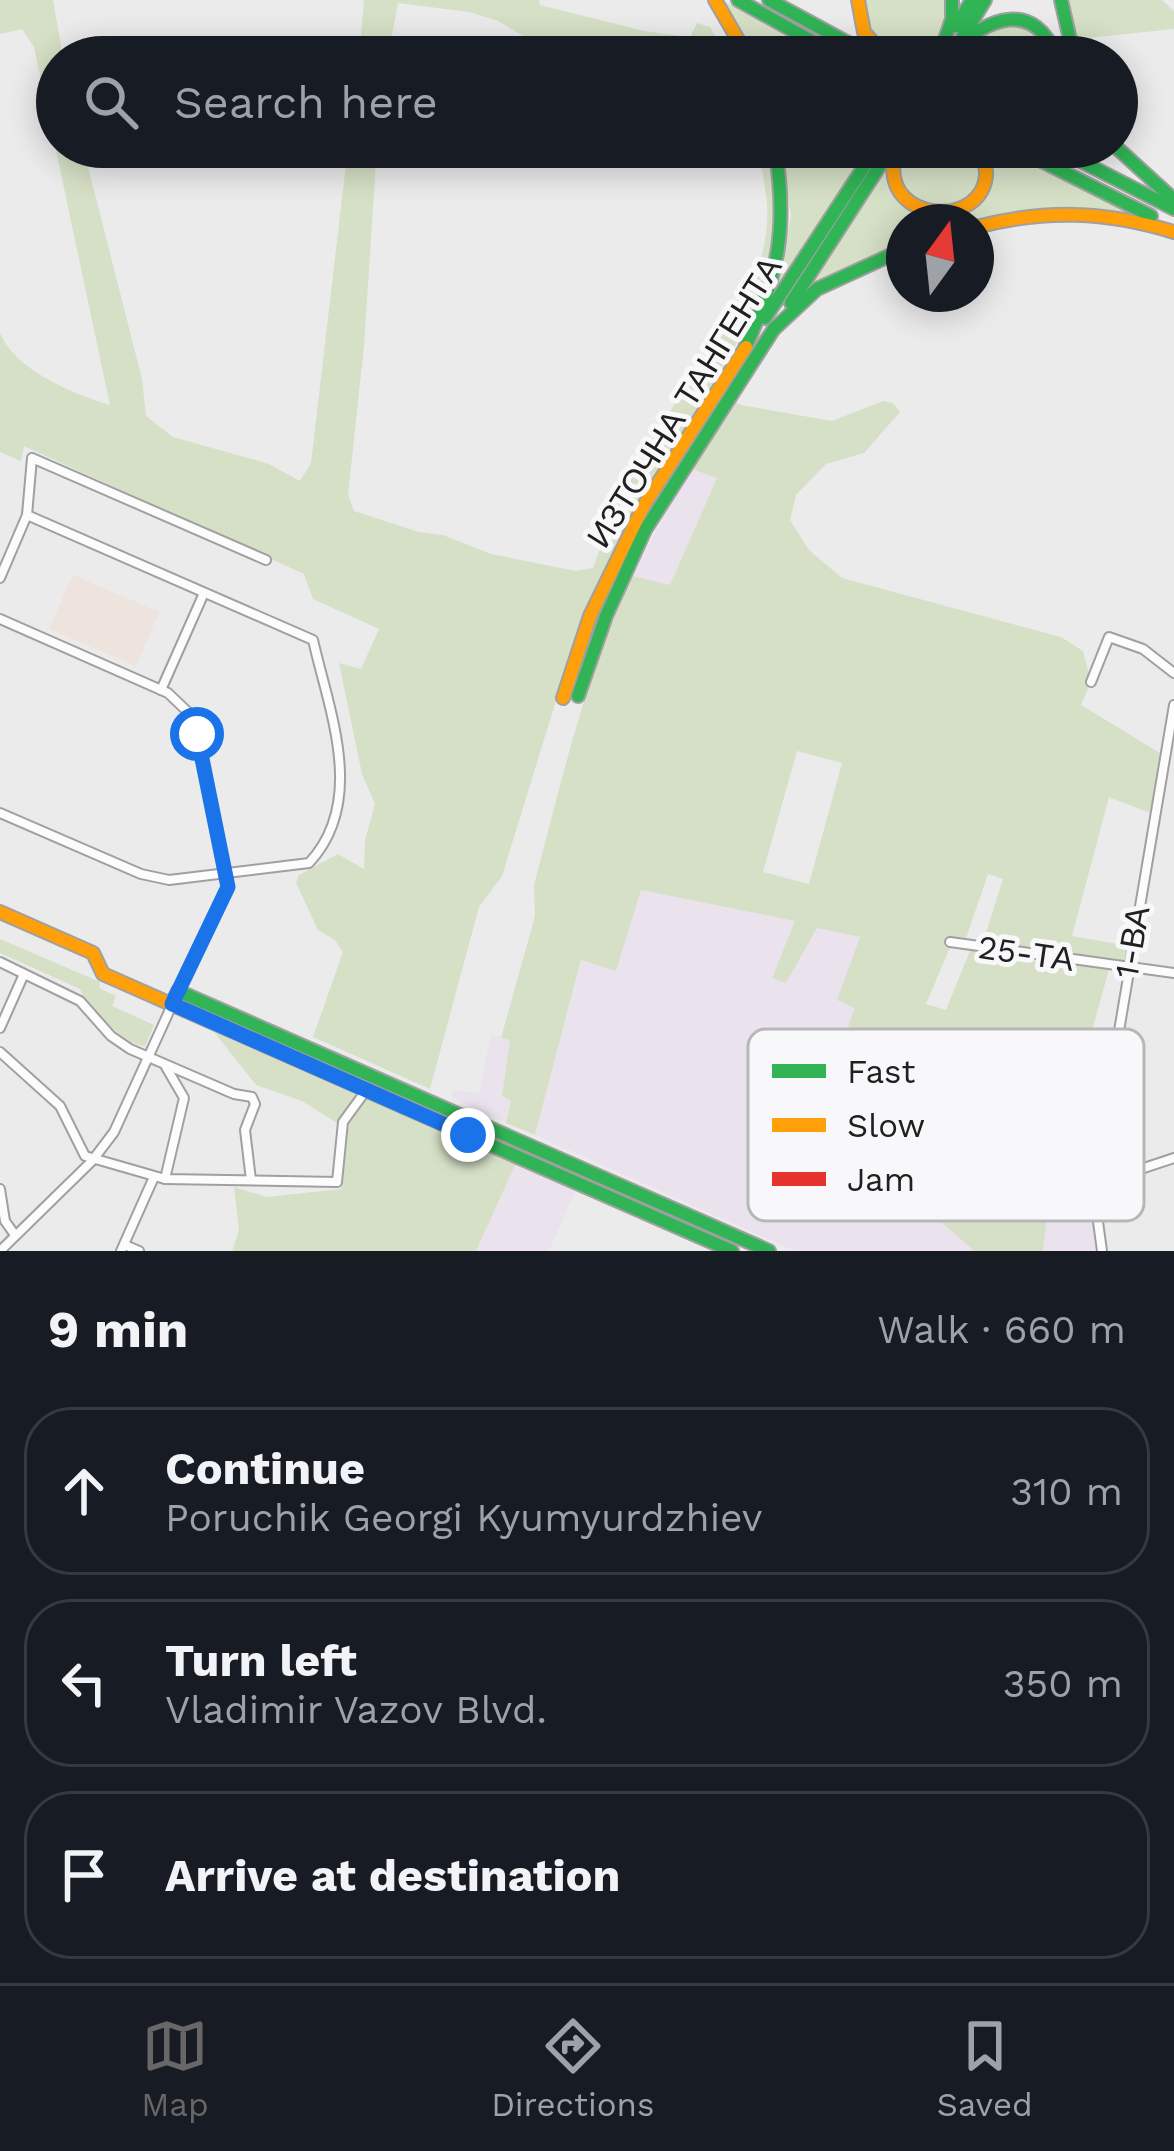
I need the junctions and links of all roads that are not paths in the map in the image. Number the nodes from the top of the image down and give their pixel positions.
1 (715, 0) edge
2 (738, 0) edge
3 (770, 0) edge
4 (858, 0) edge
5 (952, 0) edge
6 (972, 0) edge
7 (985, 0) edge
8 (1060, 0) edge
9 (736, 36) edge
10 (802, 36) edge
11 (836, 36) edge
12 (866, 36) edge
13 (948, 36) edge
14 (954, 36) edge
15 (958, 36) edge
16 (965, 36) edge
17 (1048, 36) edge
18 (1069, 36) edge
19 (779, 168) edge
20 (861, 168) edge
21 (879, 168) edge
22 (892, 168) edge
23 (987, 168) edge
24 (1054, 168) edge
25 (1097, 168) edge
26 (1137, 168) edge
27 (1174, 205) edge
28 (994, 222) edge
29 (1174, 230) edge
30 (886, 256) edge
31 (774, 329) junction
32 (746, 348) junction
33 (27, 515) junction
34 (266, 560) dead end
35 (0, 578) edge
36 (204, 593) junction
37 (0, 619) edge
38 (1174, 674) edge
39 (1091, 682) dead end
40 (161, 690) junction
41 (578, 696) dead end
42 (562, 698) dead end
43 (1174, 705) edge
44 (0, 814) edge
45 (228, 874) junction
46 (0, 912) edge
47 (950, 942) dead end
48 (0, 962) edge
49 (1128, 967) junction
50 (1174, 973) edge
51 (24, 974) junction
52 (175, 997) junction
53 (0, 1028) edge
54 (1118, 1029) edge
55 (0, 1052) edge
56 (150, 1058) junction
57 (166, 1066) junction
58 (362, 1096) dead end
59 (1174, 1158) edge
60 (92, 1161) junction
61 (1144, 1168) edge
62 (159, 1178) junction
63 (250, 1180) junction
64 (0, 1189) edge
65 (1098, 1221) edge
66 (15, 1235) junction
67 (123, 1248) edge
68 (4, 1250) edge
69 (140, 1251) edge
70 (732, 1251) edge
71 (769, 1251) edge
72 (1102, 1251) edge

1 - 9 main road
2 - 10 main road
3 - 11 main road
4 - 12 main road
5 - 13 main road
6 - 14 main road
7 - 15 main road
8 - 18 main road
16 - 17 main road
19 - 32 main road
20 - 32 main road, ИЗТОЧНА ТАНГЕНТА
21 - 31 main road, ИЗТОЧНА ТАНГЕНТА
22 - 23 main road
24 - 29 main road
25 - 27 main road
26 - 27 main road
28 - 29 main road
30 - 31 main road
31 - 41 main road, ИЗТОЧНА ТАНГЕНТА
32 - 42 main road, ИЗТОЧНА ТАНГЕНТА
33 - 34 street
33 - 35 street
33 - 36 street
36 - 40 street
36 - 45 street
37 - 40 street
38 - 39 street
40 - 45 street
43 - 49 street, 1-ВА
44 - 45 street
45 - 52 street
46 - 52 main road
47 - 49 street, 25-ТА
48 - 51 street
49 - 50 street, 25-ТА
49 - 54 street, 1-ВА
51 - 53 street
51 - 56 street
52 - 56 street
52 - 70 main road
52 - 71 main road
55 - 60 street
56 - 57 street
56 - 60 street
57 - 62 street
57 - 63 street
58 - 63 street
59 - 61 street
60 - 62 street
60 - 66 street
62 - 63 street
62 - 67 street
64 - 66 street
65 - 72 street, 1-ВА
66 - 68 street
67 - 69 street

